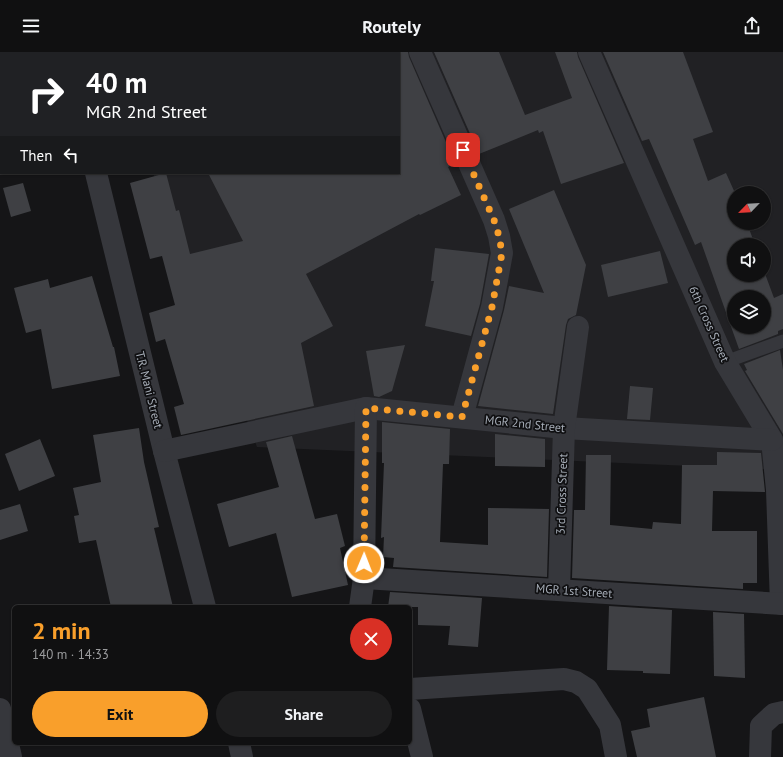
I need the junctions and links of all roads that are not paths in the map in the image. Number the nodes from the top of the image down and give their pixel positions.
1 (420, 52) edge
2 (589, 52) edge
3 (96, 174) edge
4 (578, 327) dead end
5 (783, 341) edge
6 (725, 362) junction
7 (366, 408) junction
8 (462, 417) junction
9 (564, 428) junction
10 (772, 440) junction
11 (164, 451) junction
12 (780, 490) edge
13 (364, 578) junction
14 (559, 590) junction
15 (782, 604) edge
16 (204, 605) edge
17 (360, 605) edge
18 (412, 689) edge
19 (0, 710) edge
20 (783, 712) edge
21 (412, 717) edge
22 (239, 745) edge
23 (11, 757) edge
24 (242, 757) edge
25 (422, 757) edge
26 (616, 757) edge
27 (760, 757) edge

1 - 8 street
2 - 6 street, 6th Cross Street
3 - 11 street, T.R. Mani Street
4 - 9 street, 3rd Cross Street
5 - 6 lane
6 - 10 street, 6th Cross Street
7 - 8 street, MGR 2nd Street
7 - 11 street, MGR 2nd Street
7 - 13 street
8 - 9 street, MGR 2nd Street
9 - 10 street, MGR 2nd Street
9 - 14 street, 3rd Cross Street
10 - 12 street, 6th Cross Street
11 - 16 street, T.R. Mani Street
12 - 15 street, 6th Cross Street
13 - 14 street, MGR 1st Street
13 - 17 street
14 - 15 street, MGR 1st Street
18 - 26 street
19 - 23 street
20 - 27 street
21 - 25 street
22 - 24 street

